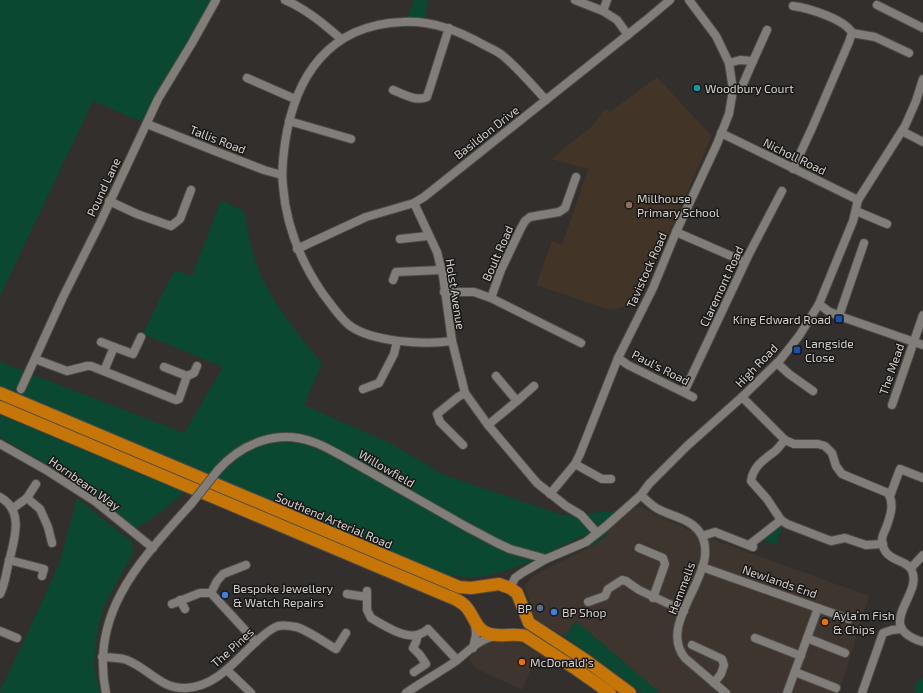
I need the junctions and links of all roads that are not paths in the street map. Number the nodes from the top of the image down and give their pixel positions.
1 (216, 0) edge
2 (285, 0) edge
3 (575, 0) edge
4 (607, 0) edge
5 (670, 0) edge
6 (689, 0) edge
7 (877, 5) dead end
8 (793, 6) dead end
9 (603, 11) junction
10 (449, 28) junction
11 (923, 28) edge
12 (767, 30) dead end
13 (852, 33) junction
14 (628, 35) junction
15 (341, 40) junction
16 (909, 53) dead end
17 (753, 61) junction
18 (729, 63) junction
19 (247, 78) dead end
20 (923, 79) edge
21 (743, 84) dead end
22 (393, 90) dead end
23 (295, 99) junction
24 (546, 100) junction
25 (289, 122) junction
26 (147, 124) junction
27 (902, 132) junction
28 (721, 133) junction
29 (352, 139) dead end
30 (923, 142) edge
31 (793, 169) junction
32 (282, 175) junction
33 (576, 177) dead end
34 (191, 190) dead end
35 (782, 191) dead end
36 (858, 200) junction
37 (109, 201) junction
38 (414, 203) junction
39 (856, 211) junction
40 (887, 224) dead end
41 (676, 232) junction
42 (428, 234) junction
43 (400, 239) dead end
44 (864, 243) dead end
45 (297, 249) junction
46 (745, 262) junction
47 (441, 270) junction
48 (393, 280) dead end
49 (444, 292) junction
50 (491, 298) junction
51 (819, 304) junction
52 (923, 315) edge
53 (839, 316) junction
54 (140, 337) dead end
55 (397, 340) junction
56 (452, 341) junction
57 (101, 342) dead end
58 (913, 342) junction
59 (581, 343) dead end
60 (923, 345) edge
61 (114, 348) junction
62 (618, 358) junction
63 (35, 359) junction
64 (777, 363) junction
65 (197, 366) dead end
66 (164, 367) dead end
67 (104, 371) junction
68 (188, 376) junction
69 (496, 376) dead end
70 (534, 386) dead end
71 (20, 389) dead end
72 (363, 389) dead end
73 (813, 391) dead end
74 (684, 392) junction
75 (0, 393) edge
76 (465, 393) junction
77 (694, 397) dead end
78 (742, 397) junction
79 (517, 401) junction
80 (892, 405) dead end
81 (0, 407) edge
82 (488, 424) junction
83 (785, 440) junction
84 (0, 444) edge
85 (463, 445) dead end
86 (575, 464) junction
87 (923, 478) edge
88 (611, 479) dead end
89 (36, 484) dead end
90 (550, 494) junction
91 (641, 495) junction
92 (890, 496) junction
93 (0, 497) edge
94 (27, 498) junction
95 (12, 509) junction
96 (781, 520) junction
97 (597, 533) junction
98 (702, 536) junction
99 (52, 543) dead end
100 (883, 544) junction
101 (153, 548) junction
102 (639, 548) dead end
103 (923, 555) edge
104 (546, 559) junction
105 (9, 560) junction
106 (246, 565) dead end
107 (702, 567) junction
108 (911, 568) junction
109 (42, 576) dead end
110 (510, 588) junction
111 (211, 593) junction
112 (0, 594) edge
113 (347, 594) dead end
114 (653, 598) junction
115 (588, 602) dead end
116 (818, 608) junction
117 (185, 609) dead end
118 (684, 611) junction
119 (849, 619) dead end
120 (475, 623) junction
121 (902, 629) junction
122 (0, 631) edge
123 (346, 633) dead end
124 (418, 635) junction
125 (497, 635) junction
126 (18, 638) dead end
127 (754, 638) dead end
128 (807, 638) junction
129 (256, 642) junction
130 (923, 642) edge
131 (692, 646) dead end
132 (472, 649) junction
133 (845, 653) dead end
134 (801, 656) junction
135 (102, 657) junction
136 (457, 660) junction
137 (227, 670) junction
138 (414, 672) dead end
139 (795, 672) junction
140 (714, 683) junction
141 (836, 688) dead end
142 (175, 690) edge
143 (106, 693) edge
144 (251, 693) edge
145 (406, 693) edge
146 (610, 693) edge
147 (630, 693) edge
148 (726, 693) edge
149 (787, 693) edge
150 (862, 693) edge

1 - 26 street, Pound Lane
2 - 15 street
3 - 9 street
4 - 9 street
5 - 14 street, Basildon Drive
6 - 18 street, Tavistock Road
7 - 11 street
8 - 13 street
9 - 14 street
10 - 15 street
10 - 22 street
10 - 24 street
12 - 17 street
13 - 16 street
13 - 31 street
14 - 24 street, Basildon Drive
15 - 23 street
17 - 18 street
17 - 21 street
18 - 28 street, Tavistock Road
19 - 23 street
20 - 27 street, High Road
23 - 25 street
24 - 38 street, Basildon Drive
25 - 29 street
25 - 32 street
26 - 32 street, Tallis Road
26 - 37 street, Pound Lane
27 - 30 street
27 - 36 street, High Road
28 - 31 street, Nicholl Road
28 - 41 street, Tavistock Road
31 - 36 street, Nicholl Road
32 - 45 street
33 - 50 street, Boult Road
34 - 37 street
35 - 46 street, Claremont Road
36 - 39 street, High Road
37 - 63 street, Pound Lane
38 - 42 street, Holst Avenue
38 - 45 street, Basildon Drive
39 - 40 street
39 - 51 street, High Road
41 - 46 street
41 - 62 street, Tavistock Road
42 - 43 street
42 - 47 street, Holst Avenue
44 - 53 street
45 - 55 street
46 - 74 street, Claremont Road
47 - 48 street
47 - 49 street, Holst Avenue
49 - 50 street
49 - 56 street, Holst Avenue
50 - 59 street
51 - 53 street
51 - 64 street, High Road
52 - 58 street, The Mead
53 - 58 street
54 - 61 street
55 - 56 street
55 - 72 street
56 - 76 street, Holst Avenue
57 - 61 street
58 - 60 street
58 - 80 street, The Mead
61 - 67 street
62 - 74 street, Paul's Road
62 - 86 street, Tavistock Road
63 - 67 street
63 - 71 street, Pound Lane
64 - 73 street
64 - 78 street, High Road
65 - 68 street
66 - 68 street
67 - 68 street
69 - 79 street
70 - 79 street
74 - 77 street, Paul's Road
75 - 110 highway, Southend Arterial Road
76 - 82 street, Holst Avenue
76 - 85 street
78 - 83 street
78 - 91 street, High Road
79 - 82 street
81 - 120 highway, Southend Arterial Road
82 - 90 street, Holst Avenue
83 - 92 street
83 - 96 street
84 - 101 street, Hornbeam Way
86 - 88 street
86 - 90 street, Tavistock Road
87 - 92 street
89 - 94 street
90 - 97 street, Holst Avenue
91 - 97 street, High Road
91 - 98 street
92 - 100 street
93 - 95 street
94 - 95 street
94 - 99 street
95 - 105 street
96 - 98 street
96 - 100 street
97 - 104 street, High Road
98 - 107 street, Hemmells
100 - 108 street
101 - 104 street, Willowfield, bridge
101 - 135 street, Willowfield
102 - 114 street
103 - 108 street
104 - 110 street, High Road
105 - 109 street
105 - 112 street
106 - 111 street
107 - 116 street, Newlands End
107 - 118 street, Hemmells
108 - 121 street
110 - 147 highway
111 - 117 street
111 - 129 street
113 - 124 street
114 - 115 street
114 - 118 street
116 - 119 street, Newlands End
116 - 128 street
118 - 140 street, Hemmells
120 - 125 highway, Southend Arterial Road
120 - 132 street
121 - 130 street
121 - 150 street
122 - 126 street
123 - 129 street, The Pines
124 - 136 street
124 - 138 street
125 - 132 street
125 - 146 highway, Southend Arterial Road
127 - 134 street
128 - 133 street
128 - 134 street
129 - 137 street, The Pines
131 - 140 street
132 - 136 street
134 - 139 street
135 - 142 street, The Pines
135 - 143 street, Willowfield
136 - 145 street
137 - 142 street, The Pines
137 - 144 street
139 - 141 street
139 - 149 street
140 - 148 street, Hemmells

